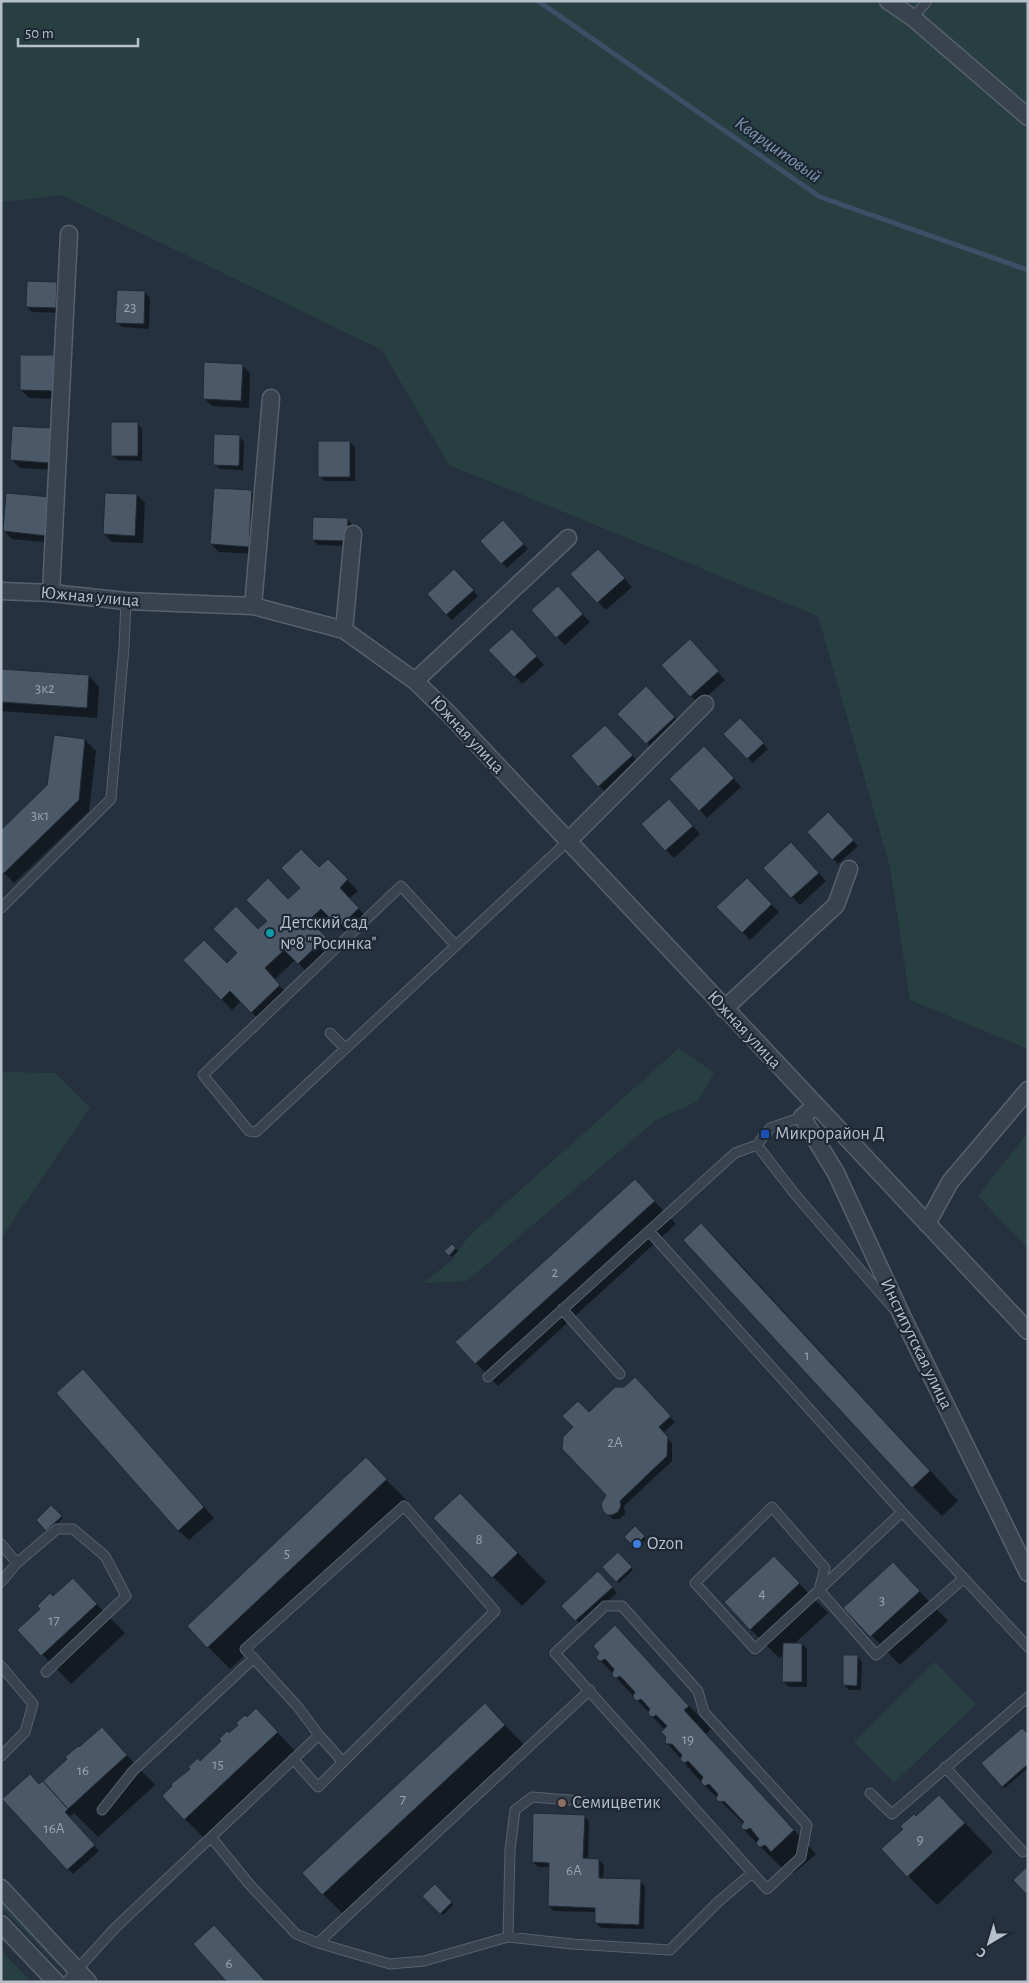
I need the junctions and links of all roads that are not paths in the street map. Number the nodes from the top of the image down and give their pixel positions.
1 (888, 1) edge
2 (927, 1) edge
3 (913, 18) junction
4 (1028, 117) edge
5 (69, 234) dead end
6 (271, 398) dead end
7 (353, 534) dead end
8 (568, 538) dead end
9 (1, 591) edge
10 (51, 593) junction
11 (126, 602) junction
12 (253, 606) junction
13 (344, 630) junction
14 (415, 680) junction
15 (705, 704) dead end
16 (567, 842) junction
17 (849, 869) dead end
18 (1, 908) edge
19 (456, 946) junction
20 (724, 1009) junction
21 (330, 1032) dead end
22 (346, 1048) junction
23 (1028, 1090) edge
24 (815, 1106) junction
25 (802, 1118) junction
26 (757, 1145) junction
27 (927, 1224) junction
28 (649, 1232) junction
29 (562, 1309) junction
30 (904, 1320) junction
31 (1028, 1332) edge
32 (620, 1374) dead end
33 (488, 1377) dead end
34 (902, 1512) junction
35 (1, 1544) edge
36 (18, 1563) junction
37 (1028, 1573) edge
38 (964, 1578) junction
39 (1, 1582) edge
40 (819, 1590) junction
41 (1028, 1647) edge
42 (254, 1658) junction
43 (1, 1666) edge
44 (46, 1672) dead end
45 (590, 1690) junction
46 (1028, 1697) edge
47 (319, 1735) junction
48 (1, 1756) edge
49 (293, 1759) junction
50 (343, 1762) junction
51 (945, 1767) junction
52 (870, 1793) dead end
53 (582, 1801) dead end
54 (102, 1810) dead end
55 (211, 1837) junction
56 (1023, 1852) dead end
57 (752, 1873) junction
58 (1, 1888) edge
59 (1, 1924) edge
60 (508, 1937) junction
61 (318, 1943) junction
62 (71, 1976) edge
63 (56, 1982) edge
64 (88, 1982) edge

1 - 3 street
2 - 3 lane
3 - 4 street
5 - 10 street
6 - 12 street
7 - 13 street
8 - 14 street
9 - 10 street, Южная улица
10 - 11 street, Южная улица
11 - 12 street, Южная улица
11 - 18 lane
12 - 13 street, Южная улица
13 - 14 street, Южная улица
14 - 16 street, Южная улица
15 - 16 street
16 - 19 lane
16 - 20 street, Южная улица
17 - 20 street
19 - 22 lane
19 - 22 lane
20 - 24 street, Южная улица
21 - 22 lane
23 - 27 street
24 - 25 street
24 - 27 street, Южная улица
25 - 26 lane
25 - 30 street, Институтская улица
26 - 28 lane
26 - 30 lane
27 - 31 street
28 - 29 lane
28 - 34 lane
29 - 32 lane
29 - 33 lane
30 - 37 street, Институтская улица
34 - 38 lane
34 - 40 lane
35 - 36 lane
36 - 39 lane
36 - 44 lane
38 - 40 lane
38 - 41 lane
40 - 40 lane
42 - 47 lane
42 - 50 lane
42 - 54 lane
43 - 48 lane
45 - 57 lane
45 - 57 lane
45 - 61 lane
46 - 51 lane
47 - 49 lane
47 - 50 lane
49 - 50 lane
49 - 55 lane
51 - 52 lane
51 - 56 lane
53 - 60 lane
55 - 61 lane
55 - 62 lane
57 - 60 lane
58 - 62 street
59 - 63 street
60 - 61 lane
62 - 64 street

